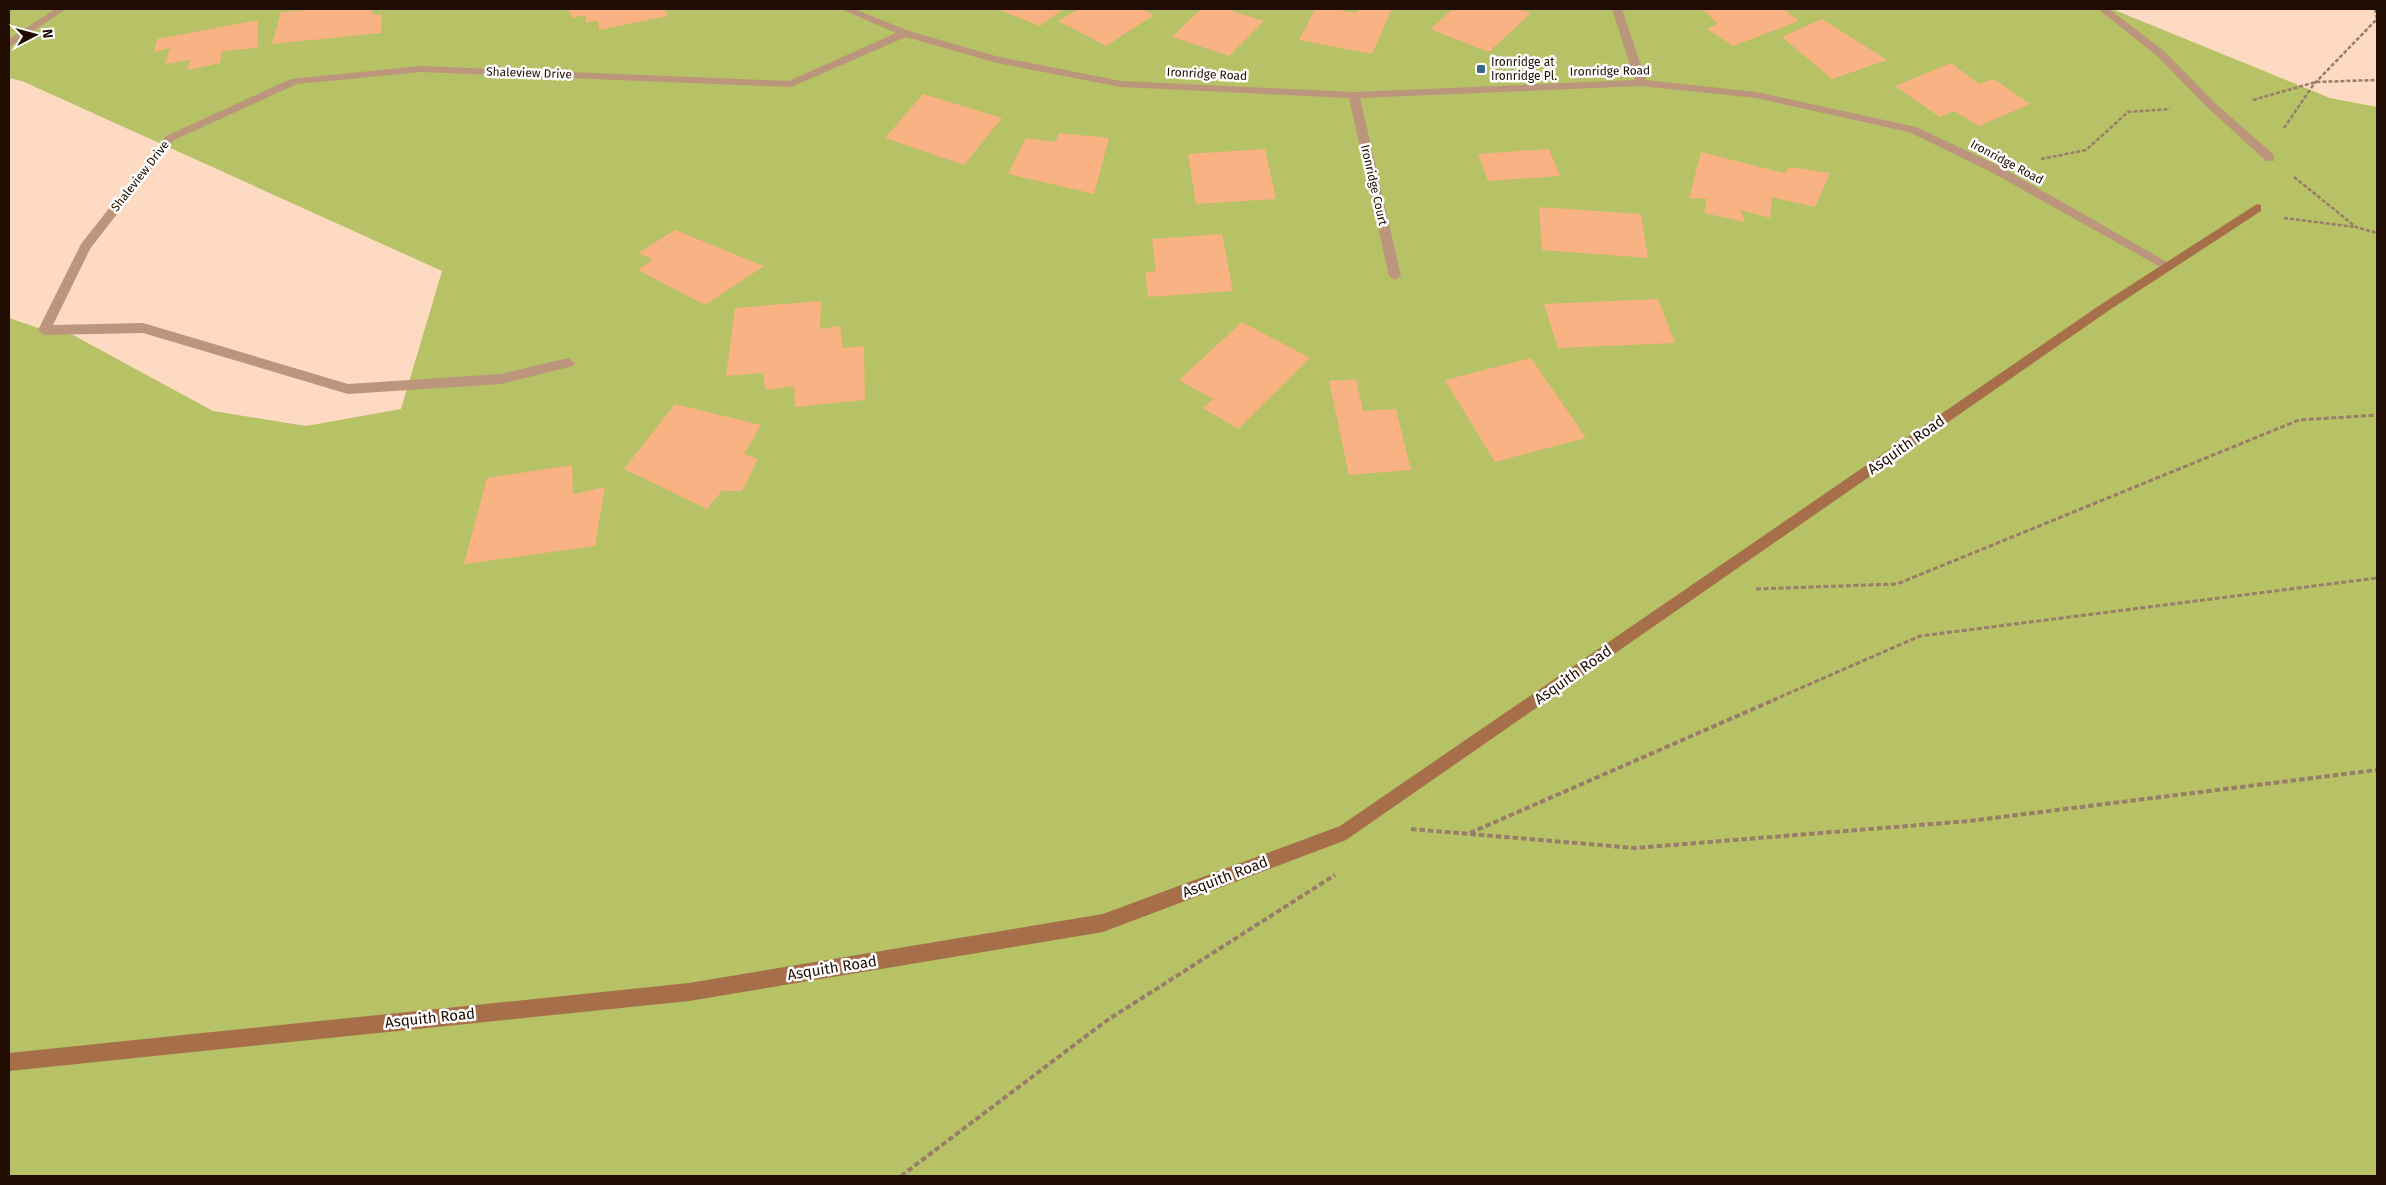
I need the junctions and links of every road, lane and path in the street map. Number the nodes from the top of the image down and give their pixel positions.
1 (61, 9) edge
2 (846, 9) edge
3 (1617, 9) edge
4 (2103, 9) edge
5 (2375, 9) edge
6 (2377, 19) edge
7 (905, 33) junction
8 (9, 44) edge
9 (1640, 82) junction
10 (1354, 95) junction
11 (2270, 158) junction
12 (2255, 209) joint
13 (2356, 227) junction
14 (2377, 233) edge
15 (2168, 266) junction
16 (1395, 276) dead end
17 (568, 363) dead end
18 (2377, 415) edge
19 (2377, 578) edge
20 (1753, 589) dead end
21 (2377, 770) edge
22 (1409, 828) dead end
23 (1469, 834) junction
24 (1341, 871) dead end
25 (9, 1062) edge
26 (901, 1176) edge

1 - 8 street
2 - 7 street, Ironridge Road
3 - 9 street
4 - 11 street
5 - 6 path
6 - 11 path
7 - 10 street, Ironridge Road
7 - 17 street, Shaleview Drive
9 - 10 street, Ironridge Road
9 - 15 street, Ironridge Road
10 - 16 street, Ironridge Court
11 - 13 path
12 - 13 path
12 - 15 street, Asquith Road
13 - 14 path
15 - 25 street, Asquith Road
18 - 20 path
19 - 23 path
21 - 23 path
22 - 23 path
24 - 26 path

